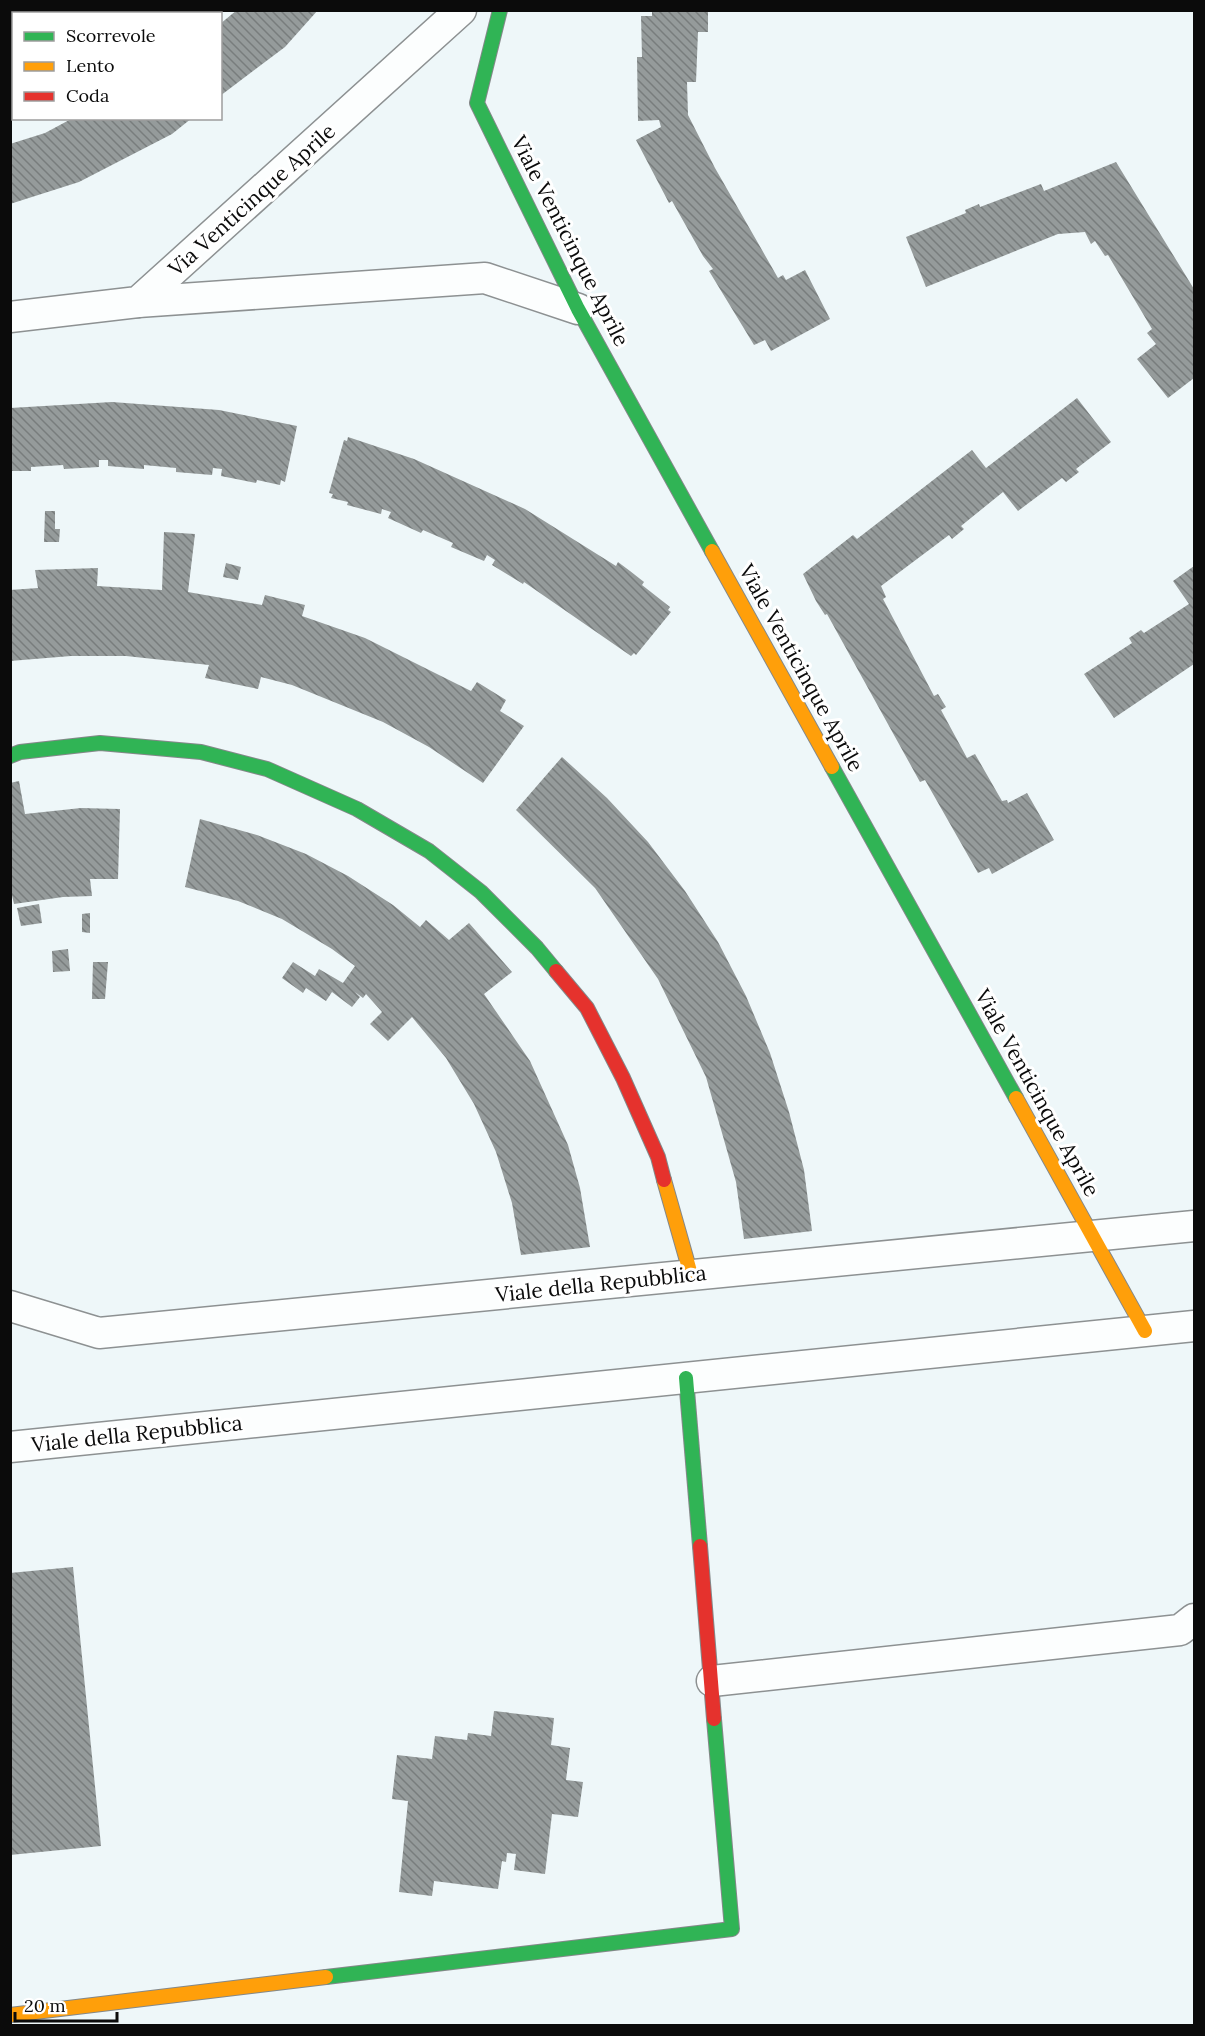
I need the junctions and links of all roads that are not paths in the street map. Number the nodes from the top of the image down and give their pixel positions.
1 (462, 10) edge
2 (500, 10) edge
3 (138, 303) junction
4 (578, 309) junction
5 (10, 317) edge
6 (10, 756) edge
7 (1194, 1226) edge
8 (1093, 1236) junction
9 (691, 1275) junction
10 (10, 1306) edge
11 (1194, 1326) edge
12 (1145, 1331) junction
13 (686, 1378) junction
14 (10, 1447) edge
15 (1194, 1619) edge
16 (712, 1681) junction
17 (10, 2015) edge

1 - 3 street, Via Venticinque Aprile
2 - 4 street, Viale Venticinque Aprile
3 - 4 street
3 - 5 street
4 - 8 street, Viale Venticinque Aprile
6 - 9 street
7 - 8 street, Viale della Repubblica
8 - 9 street, Viale della Repubblica
8 - 12 street, Viale Venticinque Aprile
9 - 10 street, Viale della Repubblica
11 - 12 street, Viale della Repubblica
12 - 13 street, Viale della Repubblica
13 - 14 street, Viale della Repubblica
13 - 16 street
15 - 16 street
16 - 17 street

